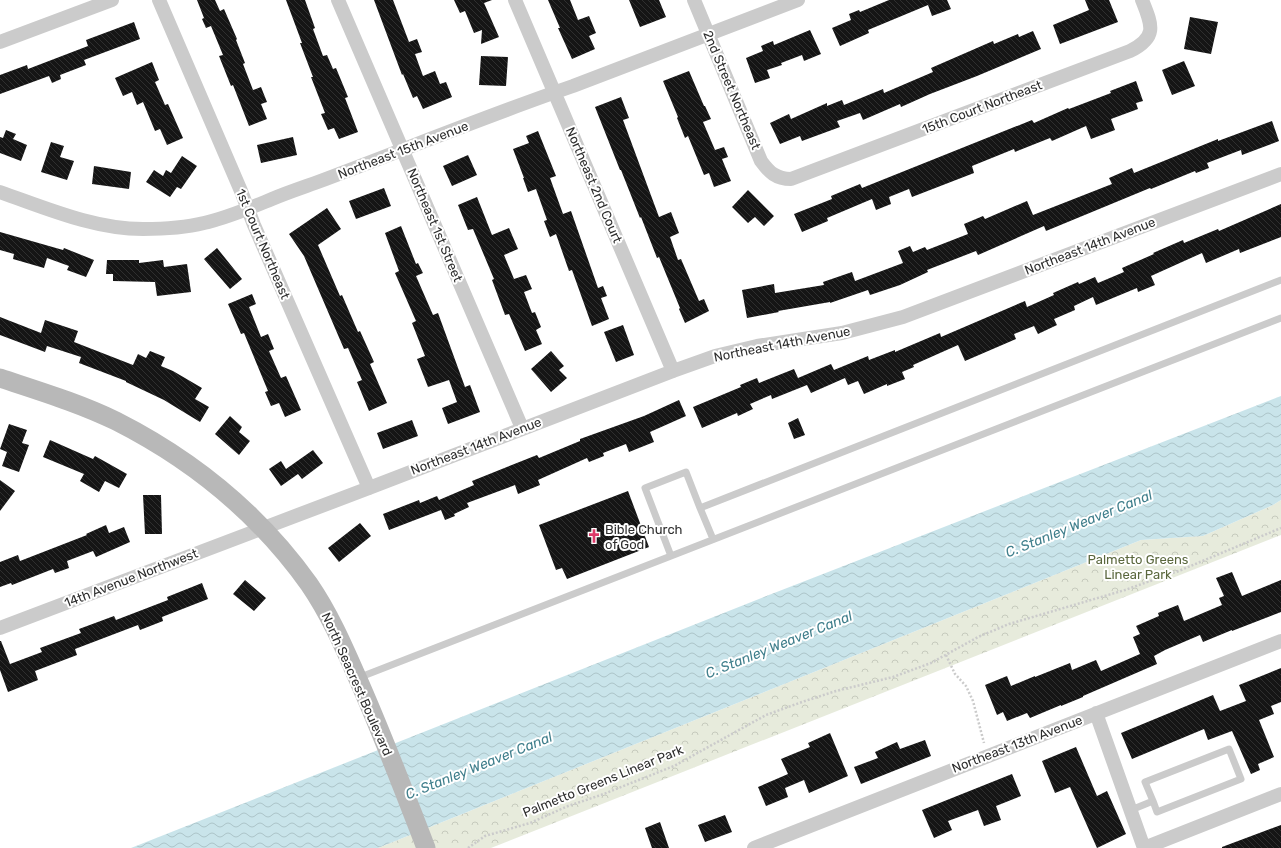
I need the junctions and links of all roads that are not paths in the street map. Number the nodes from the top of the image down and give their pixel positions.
1 (112, 0) edge
2 (159, 0) edge
3 (338, 0) edge
4 (515, 0) edge
5 (694, 0) edge
6 (798, 0) edge
7 (1142, 0) edge
8 (708, 34) junction
9 (0, 42) edge
10 (554, 92) junction
11 (403, 151) junction
12 (1281, 174) edge
13 (775, 176) joint
14 (0, 192) edge
15 (248, 209) junction
16 (1281, 280) edge
17 (1281, 318) edge
18 (673, 371) junction
19 (0, 378) edge
20 (522, 428) junction
21 (369, 488) junction
22 (700, 508) junction
23 (263, 528) junction
24 (713, 539) junction
25 (671, 556) junction
26 (0, 628) edge
27 (1281, 641) edge
28 (357, 678) junction
29 (1096, 713) junction
30 (1281, 794) edge
31 (1152, 801) junction
32 (1131, 810) junction
33 (784, 842) edge
34 (424, 844) edge
35 (754, 848) edge
36 (1144, 848) edge

1 - 9 street
2 - 15 street, 1st Court Northeast
3 - 11 street, Northeast 1st Street
4 - 10 street, Northeast 2nd Court
5 - 8 street, 2nd Street Northeast
6 - 8 street, Northeast 15th Avenue
7 - 13 street, 15th Court Northeast
8 - 10 street, Northeast 15th Avenue
8 - 13 street, 2nd Street Northeast
10 - 11 street, Northeast 15th Avenue
10 - 18 street, Northeast 2nd Court
11 - 15 street, Northeast 15th Avenue
11 - 20 street, Northeast 1st Street
12 - 18 street, Northeast 14th Avenue
14 - 15 street, Northeast 15th Avenue
15 - 21 street, 1st Court Northeast
16 - 22 lane
17 - 24 lane
18 - 20 street, Northeast 14th Avenue
19 - 23 street, North Seacrest Boulevard
20 - 21 street, Northeast 14th Avenue
21 - 23 street, Northeast 14th Avenue
22 - 24 lane
22 - 25 lane
23 - 26 street, 14th Avenue Northwest
23 - 28 street, North Seacrest Boulevard
24 - 25 lane
25 - 28 lane
27 - 29 street, Northeast 13th Avenue
28 - 34 street, North Seacrest Boulevard
29 - 32 street
29 - 33 street, Northeast 13th Avenue
30 - 36 street
31 - 31 lane
31 - 32 lane
32 - 36 street
33 - 35 street, Northeast 13th Avenue

